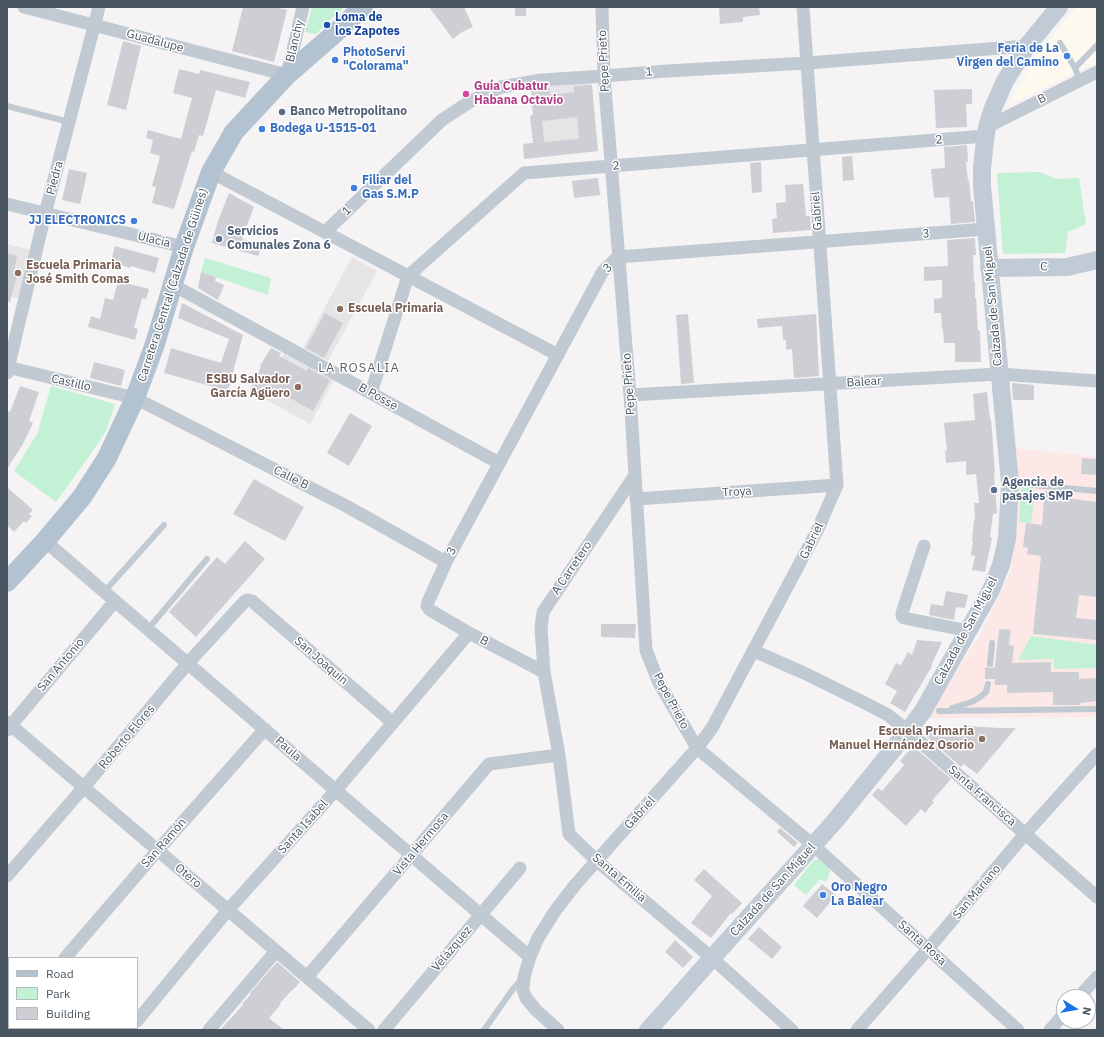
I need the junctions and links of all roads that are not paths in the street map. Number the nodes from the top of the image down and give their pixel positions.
1 (24, 7) edge
2 (99, 7) edge
3 (302, 7) edge
4 (363, 7) edge
5 (602, 7) edge
6 (802, 7) edge
7 (1058, 7) edge
8 (95, 25) junction
9 (1060, 43) dead end
10 (1097, 45) edge
11 (1027, 46) junction
12 (807, 63) junction
13 (1075, 68) junction
14 (1097, 72) edge
15 (287, 75) junction
16 (604, 76) junction
17 (1080, 80) junction
18 (7, 106) edge
19 (69, 122) junction
20 (986, 132) junction
21 (813, 150) junction
22 (611, 166) junction
23 (211, 172) junction
24 (7, 204) edge
25 (46, 214) junction
26 (986, 229) junction
27 (325, 232) junction
28 (820, 243) junction
29 (184, 247) junction
30 (618, 257) junction
31 (1097, 260) edge
32 (990, 268) junction
33 (408, 276) junction
34 (173, 285) junction
35 (558, 355) junction
36 (8, 369) edge
37 (999, 374) junction
38 (1097, 381) edge
39 (830, 384) junction
40 (371, 393) junction
41 (630, 395) junction
42 (135, 398) junction
43 (499, 463) junction
44 (635, 475) junction
45 (1010, 483) junction
46 (837, 485) junction
47 (1097, 491) edge
48 (636, 499) junction
49 (164, 525) dead end
50 (45, 541) junction
51 (924, 546) dead end
52 (208, 559) dead end
53 (446, 562) junction
54 (7, 582) edge
55 (104, 592) junction
56 (248, 600) joint
57 (115, 601) junction
58 (427, 606) joint
59 (148, 629) junction
60 (969, 631) junction
61 (469, 633) junction
62 (992, 643) dead end
63 (754, 651) junction
64 (188, 663) junction
65 (990, 664) dead end
66 (544, 672) junction
67 (988, 684) dead end
68 (1097, 709) edge
69 (931, 711) junction
70 (393, 723) junction
71 (8, 725) edge
72 (265, 729) junction
73 (908, 731) junction
74 (697, 748) junction
75 (1097, 754) edge
76 (559, 755) junction
77 (84, 787) junction
78 (336, 790) junction
79 (1026, 834) junction
80 (812, 845) junction
81 (158, 850) junction
82 (411, 855) junction
83 (597, 860) junction
84 (520, 868) dead end
85 (7, 876) edge
86 (1097, 898) edge
87 (228, 910) junction
88 (481, 915) junction
89 (928, 949) junction
90 (276, 950) junction
91 (66, 957) edge
92 (530, 957) junction
93 (712, 958) junction
94 (307, 977) junction
95 (524, 977) junction
96 (1097, 977) edge
97 (1086, 989) edge
98 (138, 1021) edge
99 (209, 1030) edge
100 (369, 1030) edge
101 (384, 1030) edge
102 (484, 1030) edge
103 (558, 1030) edge
104 (648, 1030) edge
105 (792, 1030) edge
106 (857, 1030) edge
107 (1018, 1030) edge

1 - 8 street, Guadalupe
2 - 8 street, Piedra
3 - 15 street, Blanchy
4 - 15 main road, Carretera Central (Calzada de Güines)
5 - 16 street, Pepe Prieto
6 - 12 street, Gabriel
7 - 11 main road, Calzada de San Miguel
8 - 15 street, Guadalupe
8 - 19 street, Piedra
9 - 13 lane
10 - 13 lane
11 - 12 street, 1
11 - 20 main road, Calzada de San Miguel
12 - 16 street, 1
12 - 21 street, Gabriel
13 - 17 lane
14 - 17 street, B
15 - 23 main road, Carretera Central (Calzada de Güines)
16 - 22 street, Pepe Prieto
16 - 27 street, 1
17 - 20 street, B
18 - 19 lane
19 - 25 street, Piedra
20 - 21 street, 2
20 - 26 main road, Calzada de San Miguel
21 - 22 street, 2
21 - 28 street, Gabriel
22 - 30 street, Pepe Prieto
22 - 33 street, 2
23 - 27 street
23 - 29 main road, Carretera Central (Calzada de Güines)
24 - 25 street, Ulacia
25 - 29 street, Ulacia
25 - 36 street, Piedra
26 - 28 street, 3
26 - 32 main road, Calzada de San Miguel
27 - 33 street
28 - 30 street, 3
28 - 39 street, Gabriel
29 - 34 main road, Carretera Central (Calzada de Güines)
30 - 35 street, 3
30 - 41 street, Pepe Prieto
31 - 32 main road, C
32 - 37 main road, Calzada de San Miguel
33 - 35 street
33 - 40 street
34 - 40 street, B Posse
34 - 42 main road, Carretera Central (Calzada de Güines)
35 - 43 street, 3
36 - 42 street, Castillo
37 - 38 street, Balear
37 - 39 street, Balear
37 - 45 main road, Calzada de San Miguel
39 - 41 street, Balear
39 - 46 street, Gabriel
40 - 43 street, B Posse
41 - 44 street, Pepe Prieto
42 - 50 main road, Carretera Central (Calzada de Güines)
42 - 53 street, Calle B
43 - 53 street, 3
44 - 48 street, Pepe Prieto
44 - 66 street, A Carretero
45 - 47 lane
45 - 60 main road, Calzada de San Miguel
46 - 48 street, Troya
46 - 63 street, Gabriel
48 - 74 street, Pepe Prieto
49 - 55 lane
50 - 54 main road, Carretera Central (Calzada de Güines)
50 - 55 street, Paula
51 - 60 street
52 - 59 lane
53 - 58 street, 3
55 - 57 street, Paula
56 - 64 street, Roberto Flores
56 - 70 street, San Joaquin
57 - 59 street, Paula
57 - 71 street, San Antonio
58 - 61 street, B
59 - 64 street, Paula
60 - 69 main road, Calzada de San Miguel
61 - 66 street, B
61 - 70 street, Santa Isabel
62 - 65 lane
63 - 73 street, Santa Francisca
63 - 74 street, Gabriel
64 - 72 street, Paula
64 - 77 street, Roberto Flores
66 - 76 street, Santa Emilia
67 - 69 lane
68 - 69 lane
69 - 73 main road, Calzada de San Miguel
70 - 78 street, Santa Isabel
71 - 77 street, Otero
72 - 78 street, Paula
72 - 81 street, San Ramón
73 - 79 street, Santa Francisca
73 - 80 main road, Calzada de San Miguel
74 - 80 street, Santa Rosa
74 - 83 street, Gabriel
75 - 79 street, San Mariano
76 - 82 street, Vista Hermosa
76 - 83 street, Santa Emilia
77 - 81 street, Otero
77 - 85 street, Roberto Flores
78 - 82 street, Paula
78 - 87 street, Santa Isabel
79 - 86 street, Santa Francisca
79 - 89 street, San Mariano
80 - 89 street, Santa Rosa
80 - 93 main road, Calzada de San Miguel
81 - 87 street, Otero
81 - 91 street, San Ramón
82 - 88 street, Paula
82 - 94 street, Vista Hermosa
83 - 92 street, Gabriel
83 - 93 street, Santa Emilia
84 - 88 street, Velázquez
87 - 90 street, Otero
87 - 98 street, Santa Isabel
88 - 92 street, Paula
88 - 101 street, Velázquez
89 - 106 street, San Mariano
89 - 107 street, Santa Rosa
90 - 94 street, Otero
90 - 99 street
92 - 95 street, Gabriel
93 - 104 main road, Calzada de San Miguel
93 - 105 street, Santa Emilia
94 - 100 street, Otero
95 - 102 lane
95 - 103 street, Gabriel
96 - 97 street

